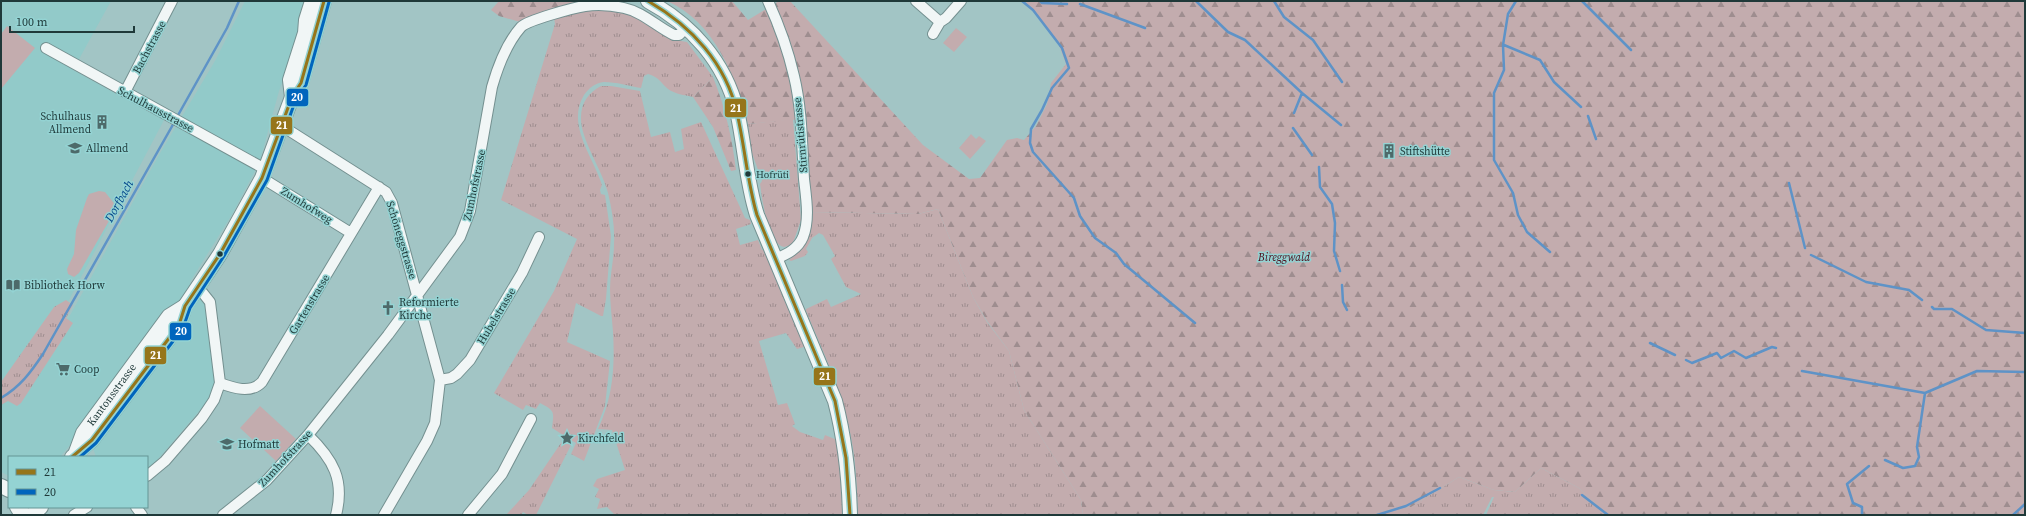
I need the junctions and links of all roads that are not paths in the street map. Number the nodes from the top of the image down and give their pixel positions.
1 (172, 1) edge
2 (312, 1) edge
3 (324, 1) edge
4 (648, 1) edge
5 (768, 1) edge
6 (916, 1) edge
7 (961, 1) edge
8 (940, 22) junction
9 (687, 27) junction
10 (933, 34) dead end
11 (46, 48) dead end
12 (125, 92) junction
13 (292, 97) junction
14 (282, 126) junction
15 (264, 173) junction
16 (379, 187) junction
17 (351, 233) junction
18 (539, 237) dead end
19 (776, 259) junction
20 (198, 287) junction
21 (418, 293) junction
22 (440, 380) junction
23 (220, 383) junction
24 (531, 419) dead end
25 (308, 435) junction
26 (74, 455) edge
27 (148, 475) edge
28 (85, 508) edge
29 (74, 515) edge
30 (223, 515) edge
31 (336, 515) edge
32 (384, 515) edge
33 (468, 515) edge
34 (850, 515) edge

1 - 12 street, Bachstrasse
2 - 13 main road, Kantonsstrasse
3 - 13 main road, Kantonsstrasse
4 - 9 main road
5 - 19 street, Stirnrütistrasse
6 - 8 street
7 - 8 street
8 - 10 street
9 - 19 main road
9 - 21 street, Zumhofstrasse
11 - 12 street, Schulhausstrasse
12 - 15 street, Schulhausstrasse
13 - 14 main road, Kantonsstrasse
14 - 15 main road, Kantonsstrasse
14 - 16 street, Schöneggstrasse
15 - 17 street, Zumhofweg
15 - 20 main road, Kantonsstrasse
16 - 17 street, Gartenstrasse
16 - 21 street, Schöneggstrasse
17 - 23 street, Gartenstrasse
18 - 22 street, Hubelstrasse
19 - 34 main road
20 - 23 street
20 - 26 main road, Kantonsstrasse
21 - 22 street, Schöneggstrasse
21 - 25 street, Zumhofstrasse
22 - 32 street, Schöneggstrasse
23 - 27 street
24 - 33 street
25 - 30 street, Zumhofstrasse
25 - 31 street
28 - 29 street

